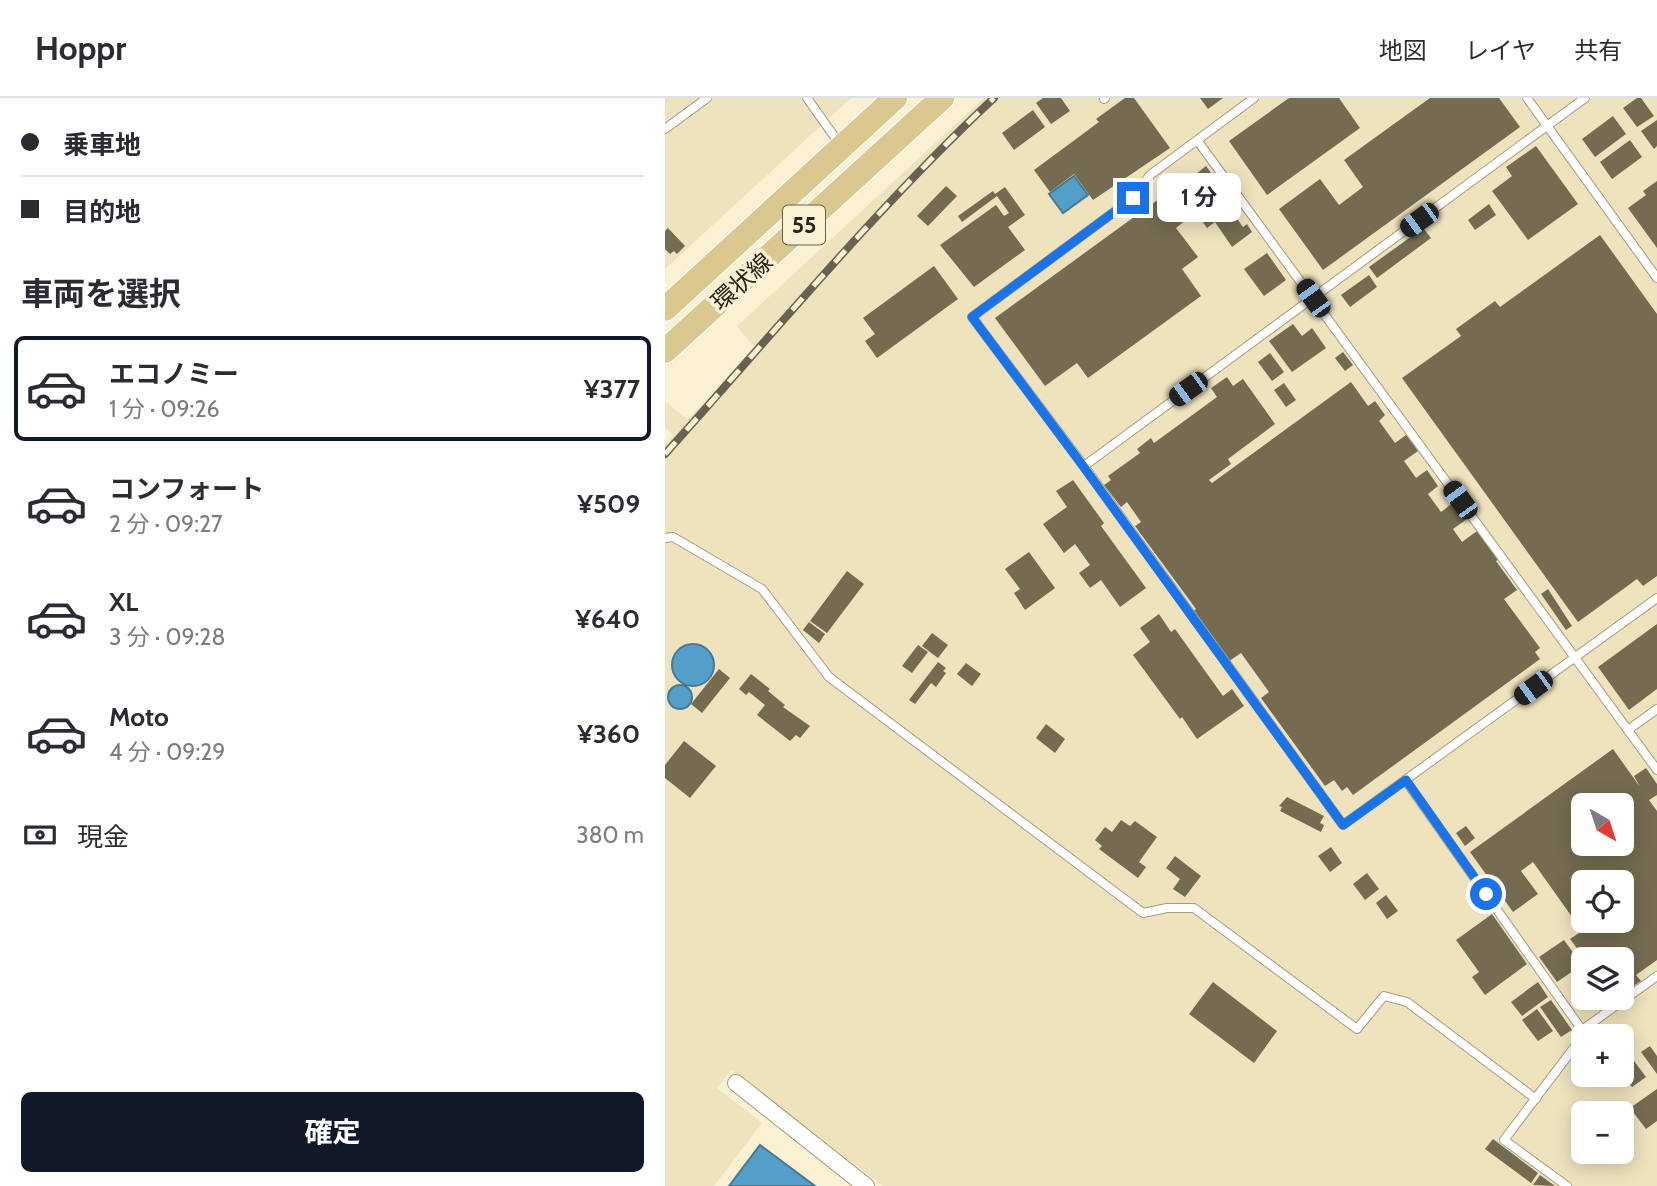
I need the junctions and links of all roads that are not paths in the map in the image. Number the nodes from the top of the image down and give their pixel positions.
1 (707, 98) edge
2 (807, 98) edge
3 (895, 98) edge
4 (942, 98) edge
5 (1254, 98) edge
6 (1527, 98) edge
7 (1585, 98) edge
8 (1547, 126) junction
9 (665, 129) edge
10 (1197, 140) junction
11 (842, 148) junction
12 (1657, 278) edge
13 (1313, 298) junction
14 (665, 309) edge
15 (665, 351) edge
16 (1083, 466) junction
17 (665, 538) edge
18 (1657, 598) edge
19 (1575, 657) junction
20 (1657, 709) edge
21 (1628, 730) junction
22 (1657, 770) edge
23 (1406, 780) junction
24 (1657, 976) edge
25 (1578, 1024) edge
26 (1590, 1024) edge
27 (1571, 1052) edge
28 (736, 1083) dead end
29 (1536, 1099) junction
30 (866, 1186) edge
31 (1567, 1186) edge

1 - 9 lane
2 - 11 lane
3 - 11 main road, 環状線 / 55
4 - 15 main road, 環状線 / 55
5 - 10 lane
6 - 8 lane
7 - 8 lane
8 - 12 lane
8 - 13 lane
10 - 13 lane
10 - 16 lane
11 - 14 main road, 環状線 / 55
13 - 16 lane
13 - 19 lane
16 - 23 lane
17 - 29 lane
18 - 19 lane
19 - 21 lane
19 - 23 lane
20 - 21 lane
21 - 22 lane
23 - 25 lane
24 - 26 lane
27 - 29 lane
28 - 30 street
29 - 31 lane

